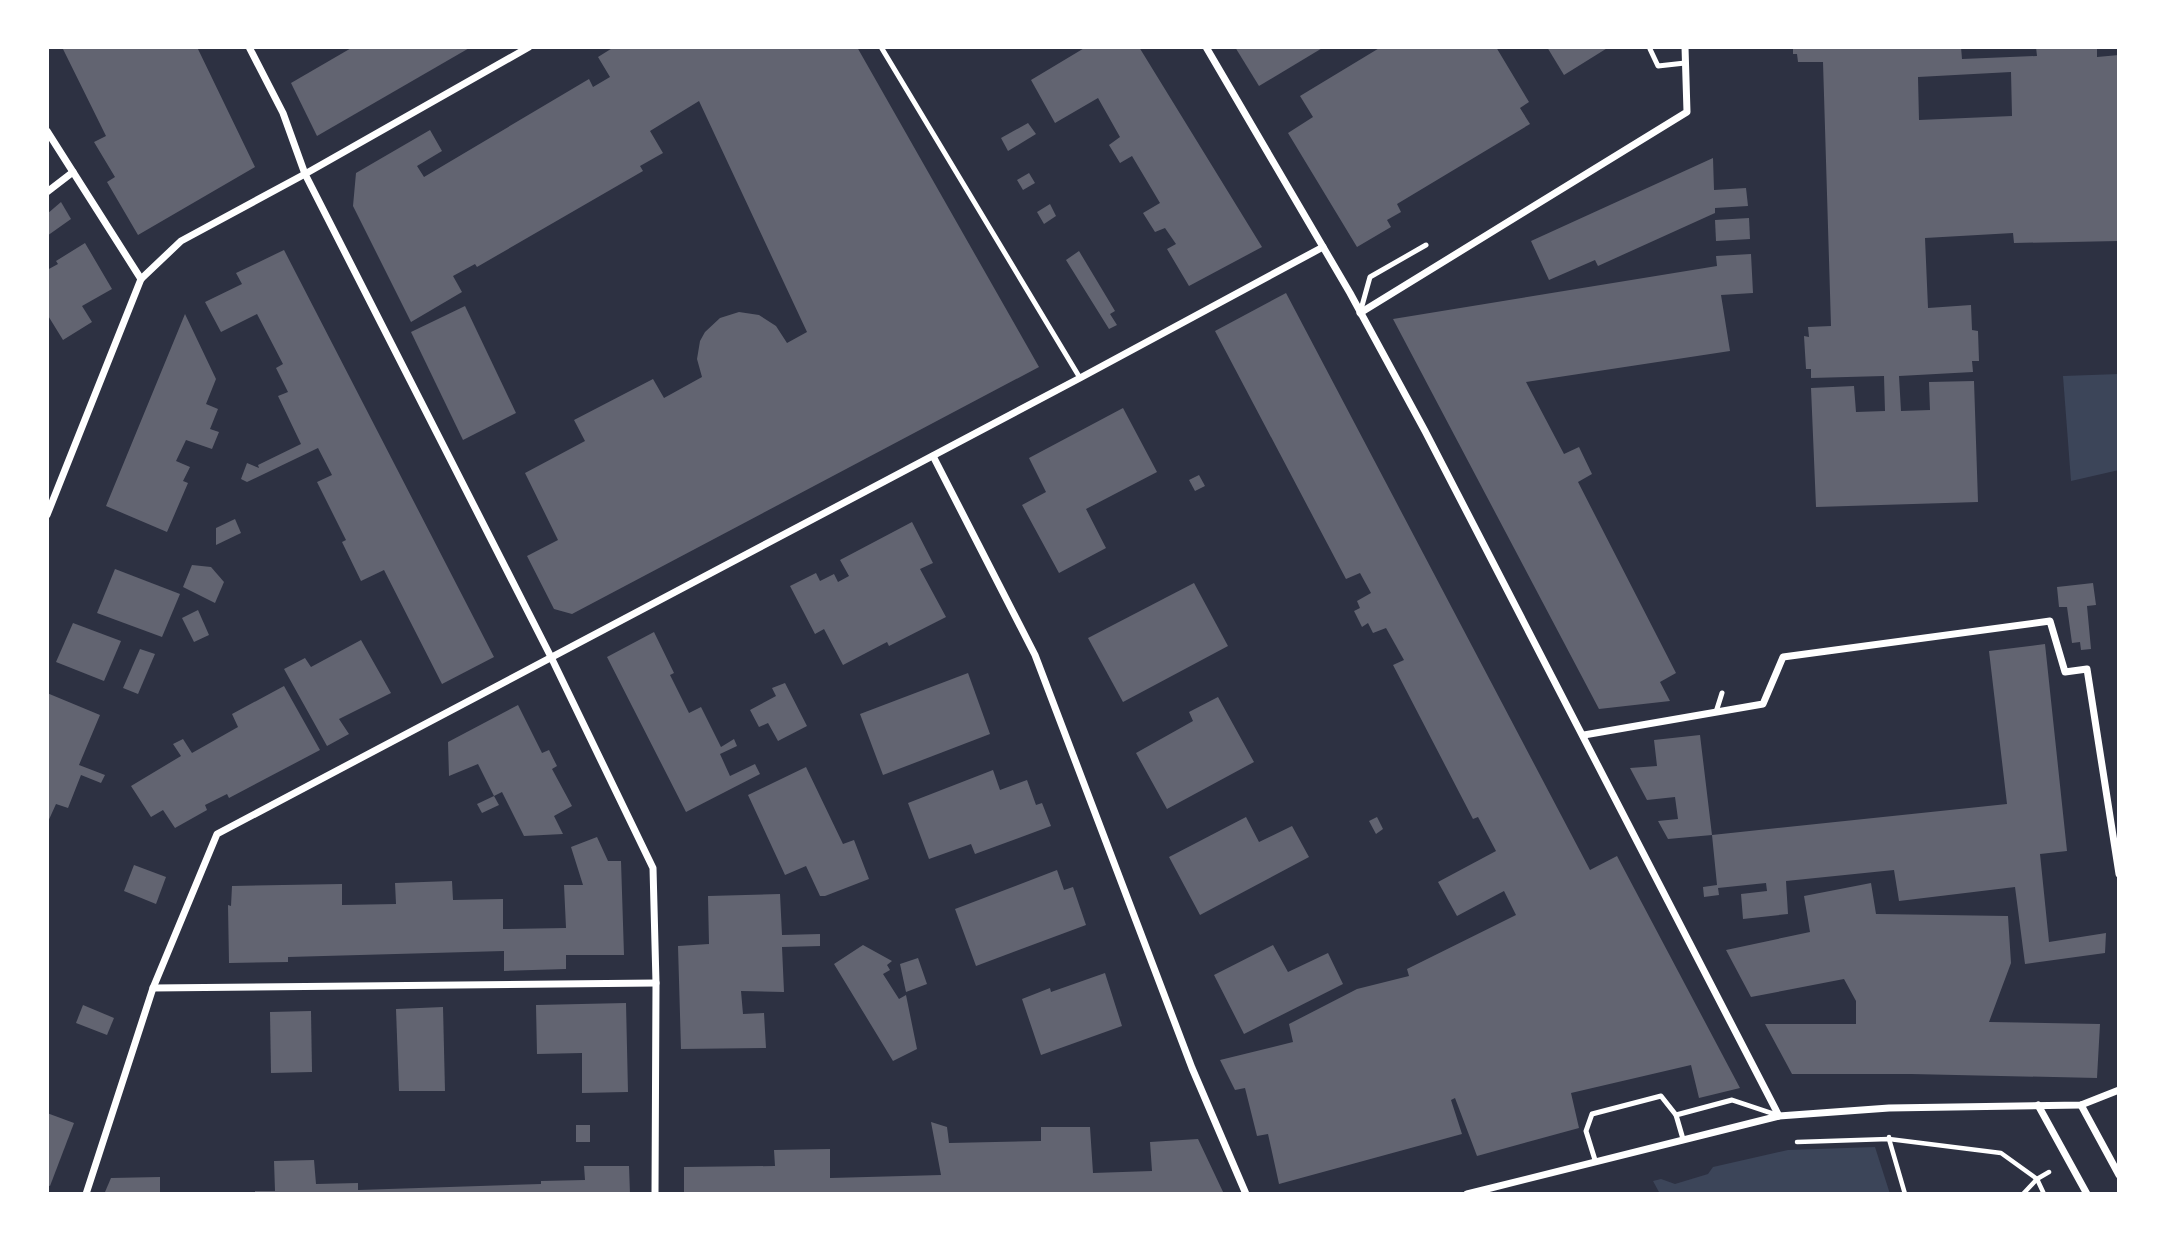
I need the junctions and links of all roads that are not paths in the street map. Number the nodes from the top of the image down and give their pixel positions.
1 (249, 47) edge
2 (529, 47) edge
3 (881, 47) edge
4 (1206, 47) edge
5 (1685, 47) edge
6 (1650, 49) dead end
7 (1685, 63) junction
8 (47, 131) edge
9 (73, 172) junction
10 (305, 174) junction
11 (47, 192) edge
12 (1426, 244) dead end
13 (1323, 247) junction
14 (141, 278) junction
15 (1360, 313) junction
16 (1080, 378) junction
17 (933, 456) junction
18 (47, 515) edge
19 (551, 657) junction
20 (1722, 693) dead end
21 (1716, 712) junction
22 (1584, 735) junction
23 (2119, 874) edge
24 (656, 983) junction
25 (153, 988) junction
26 (2119, 1090) edge
27 (2038, 1105) junction
28 (2081, 1105) junction
29 (1676, 1115) junction
30 (1779, 1116) junction
31 (1683, 1139) junction
32 (1595, 1160) junction
33 (2119, 1174) edge
34 (2085, 1192) edge
35 (86, 1194) edge
36 (655, 1194) edge
37 (1246, 1194) edge
38 (1467, 1194) edge

1 - 10 street
2 - 10 street
3 - 16 lane
4 - 13 street
5 - 7 street
6 - 7 lane
7 - 15 street
8 - 9 street
9 - 11 street
9 - 14 street
10 - 14 street
10 - 19 street
12 - 15 lane
13 - 15 street
13 - 16 street
14 - 18 street
15 - 22 street
16 - 17 street
17 - 19 street
17 - 37 street
19 - 24 street
19 - 25 street
20 - 21 lane
21 - 22 street
21 - 23 street
22 - 30 street
24 - 25 street
24 - 36 street
25 - 35 street
26 - 28 street
27 - 28 street
27 - 30 street
27 - 34 street
28 - 33 street
29 - 30 lane
29 - 31 lane
29 - 32 lane
30 - 31 street
31 - 32 street
32 - 38 street

